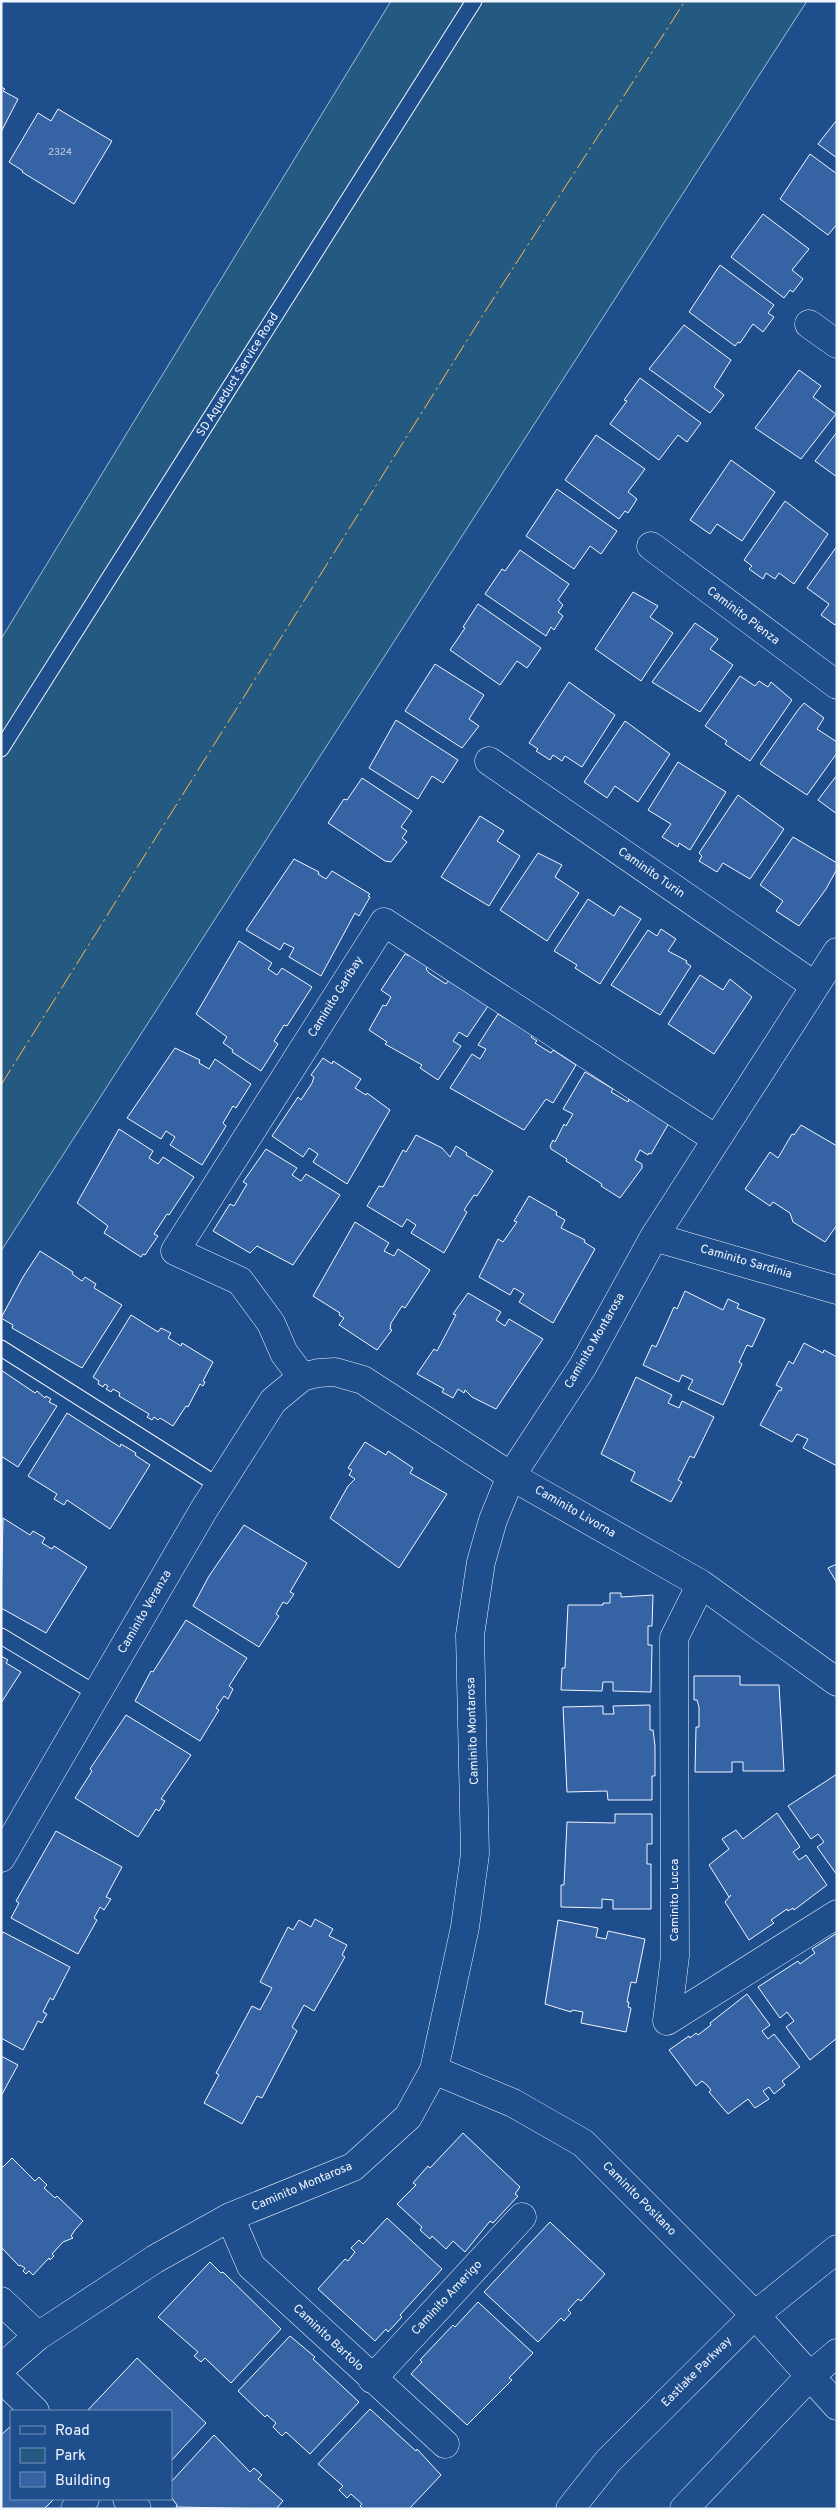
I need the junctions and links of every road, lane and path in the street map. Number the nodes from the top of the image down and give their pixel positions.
1 (474, 1) edge
2 (809, 324) dead end
3 (837, 344) edge
4 (651, 546) dead end
5 (837, 685) edge
6 (1, 749) edge
7 (489, 761) dead end
8 (837, 952) edge
9 (814, 985) junction
10 (716, 1139) junction
11 (654, 1236) junction
12 (837, 1290) edge
13 (1, 1348) edge
14 (302, 1377) junction
15 (511, 1476) junction
16 (219, 1486) junction
17 (701, 1584) junction
18 (1, 1636) edge
19 (837, 1682) edge
20 (97, 1694) junction
21 (1, 1858) edge
22 (837, 1914) edge
23 (434, 2070) junction
24 (522, 2217) dead end
25 (230, 2218) junction
26 (837, 2248) edge
27 (1, 2300) edge
28 (755, 2315) junction
29 (38, 2336) junction
30 (837, 2353) edge
31 (1, 2368) edge
32 (810, 2376) junction
33 (1, 2378) edge
34 (372, 2379) junction
35 (837, 2406) edge
36 (34, 2410) edge
37 (446, 2444) dead end
38 (84, 2500) edge
39 (128, 2500) edge
40 (75, 2509) edge
41 (137, 2509) edge
42 (570, 2509) edge
43 (684, 2509) edge

1 - 6 lane, SD Aqueduct Service Road
2 - 3 street
4 - 5 street, Caminito Pienza
7 - 9 street, Caminito Turin
8 - 9 street, Caminito Montarosa
9 - 10 street, Caminito Montarosa
10 - 11 street, Caminito Montarosa
10 - 14 street, Caminito Garibay
11 - 12 street, Caminito Sardinia
11 - 15 street, Caminito Montarosa
13 - 16 lane
14 - 15 street, Caminito Livorna
14 - 16 street, Caminito Veranza
15 - 17 street, Caminito Livorna
15 - 23 street, Caminito Montarosa
16 - 20 street, Caminito Veranza
17 - 19 street, Caminito Livorna
17 - 22 street, Caminito Lucca
18 - 20 lane
20 - 21 street, Caminito Veranza
23 - 25 street, Caminito Montarosa
23 - 28 street, Caminito Positano
24 - 34 street, Caminito Amerigo
25 - 29 street, Caminito Montarosa
25 - 34 street, Caminito Bartolo
26 - 28 street, Eastlake Parkway
27 - 29 street
28 - 32 street, Caminito Positano
28 - 42 street, Eastlake Parkway
29 - 31 street, Caminito Montarosa
30 - 32 street
32 - 35 street, Caminito Positano
32 - 43 street
33 - 36 street
34 - 37 street, Caminito Bartolo
38 - 40 street
39 - 41 street

